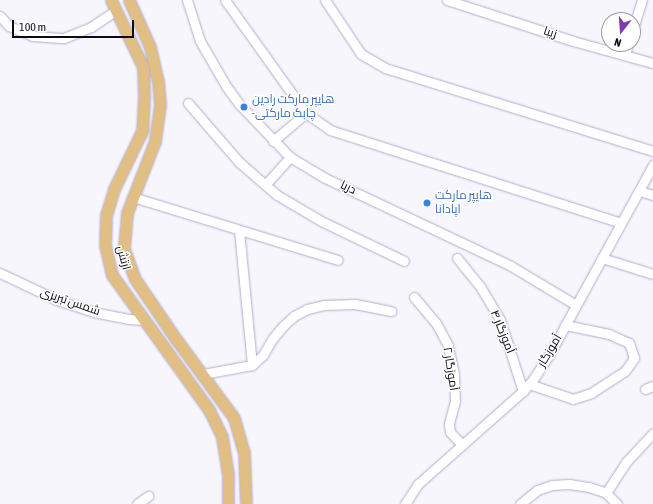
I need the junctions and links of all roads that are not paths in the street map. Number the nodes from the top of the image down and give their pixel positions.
1 (129, 0) edge
2 (187, 0) edge
3 (225, 0) edge
4 (325, 0) edge
5 (448, 0) edge
6 (642, 0) edge
7 (114, 5) edge
8 (638, 12) edge
9 (0, 16) edge
10 (626, 52) edge
11 (625, 55) junction
12 (653, 63) edge
13 (188, 103) dead end
14 (306, 113) junction
15 (273, 141) junction
16 (653, 151) edge
17 (290, 157) junction
18 (653, 165) edge
19 (265, 185) junction
20 (639, 191) junction
21 (653, 195) edge
22 (133, 197) junction
23 (621, 223) junction
24 (239, 230) junction
25 (457, 258) dead end
26 (602, 258) junction
27 (338, 260) dead end
28 (404, 261) dead end
29 (0, 273) edge
30 (653, 274) edge
31 (414, 297) dead end
32 (576, 305) junction
33 (391, 311) dead end
34 (143, 320) junction
35 (565, 325) junction
36 (252, 365) junction
37 (203, 374) junction
38 (526, 388) junction
39 (653, 433) edge
40 (462, 445) junction
41 (606, 493) junction
42 (148, 496) dead end
43 (137, 504) edge
44 (228, 504) edge
45 (246, 504) edge
46 (405, 504) edge
47 (520, 504) edge
48 (617, 504) edge

1 - 22 main road, ارتش
2 - 15 street, دریا
3 - 14 street
4 - 16 street
5 - 11 street, زیبا
6 - 8 street
7 - 9 street
7 - 34 main road, ارتش
10 - 11 street
11 - 12 street, زیبا
13 - 19 street
14 - 15 street
14 - 23 street
15 - 17 street, دریا
17 - 19 street
17 - 32 street, دریا
18 - 20 street, آموزگار
19 - 28 street
20 - 21 street
20 - 23 street, آموزگار
22 - 24 street
22 - 37 main road, ارتش
23 - 26 street, آموزگار
24 - 27 street
24 - 36 street
25 - 38 street, آموزگار ۴
26 - 30 street
26 - 32 street, آموزگار
29 - 34 street, شمس تبریزی
31 - 40 street, آموزگار ۲
32 - 35 street, آموزگار
33 - 36 street
34 - 44 main road, ارتش
35 - 38 street, آموزگار
35 - 38 street
36 - 37 street
37 - 45 main road, ارتش
38 - 40 street, آموزگار
39 - 41 street
40 - 46 street, آموزگار
41 - 47 street
41 - 48 street
42 - 43 street

